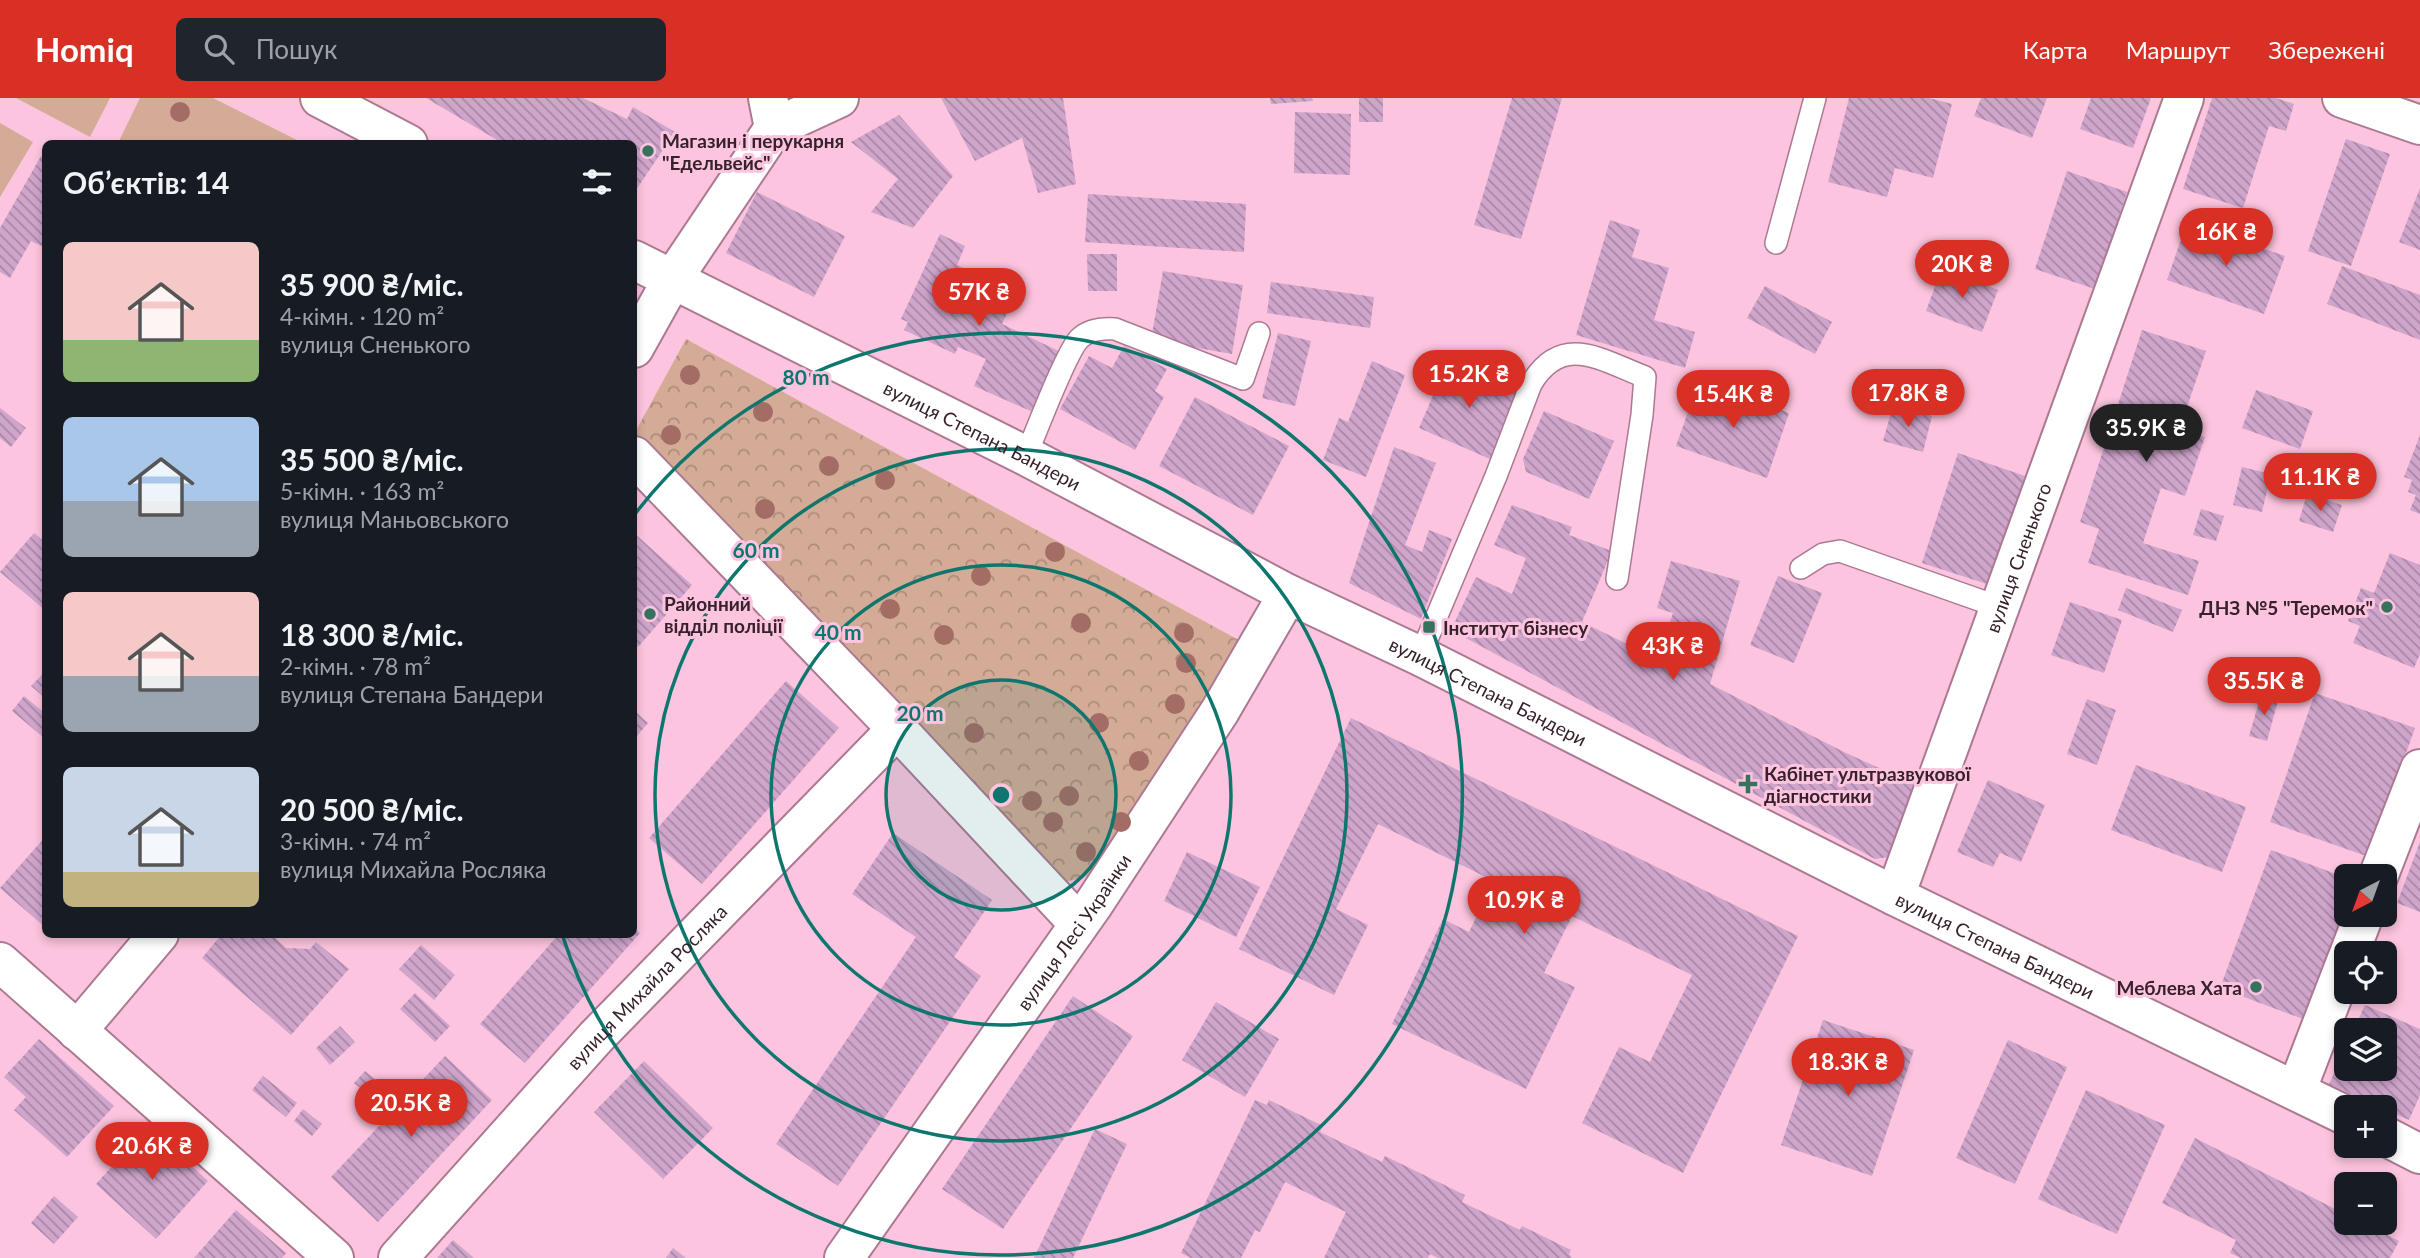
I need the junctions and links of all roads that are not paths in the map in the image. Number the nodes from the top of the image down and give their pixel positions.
1 (320, 98) edge
2 (839, 98) edge
3 (1815, 98) edge
4 (2184, 98) edge
5 (2342, 98) edge
6 (771, 113) edge
7 (2420, 125) edge
8 (400, 140) edge
9 (1776, 243) dead end
10 (637, 262) edge
11 (672, 279) junction
12 (1259, 333) dead end
13 (637, 343) edge
14 (1026, 456) junction
15 (637, 459) edge
16 (1801, 568) dead end
17 (1617, 579) dead end
18 (1288, 594) junction
19 (1999, 607) junction
20 (1420, 656) junction
21 (897, 729) junction
22 (2420, 769) edge
23 (2383, 864) edge
24 (1895, 896) junction
25 (1079, 924) junction
26 (156, 938) edge
27 (0, 962) edge
28 (2334, 993) edge
29 (77, 1031) junction
30 (2297, 1089) junction
31 (2334, 1109) edge
32 (2397, 1142) edge
33 (2420, 1154) edge
34 (400, 1255) edge
35 (334, 1258) edge
36 (844, 1258) edge

1 - 8 street
2 - 6 street
3 - 9 lane
4 - 19 street, вулиця Сненького
5 - 7 street
6 - 11 street
10 - 11 street, вулиця Степана Бандери
11 - 13 street
11 - 14 street, вулиця Степана Бандери
12 - 14 lane
14 - 18 street, вулиця Степана Бандери
15 - 21 street
16 - 19 lane
17 - 20 lane
18 - 20 street, вулиця Степана Бандери
18 - 25 street, вулиця Лесі Українки
19 - 24 street, вулиця Сненького
20 - 24 street, вулиця Степана Бандери
21 - 25 street
21 - 34 street, вулиця Михайла Росляка
22 - 23 street
24 - 30 street, вулиця Степана Бандери
25 - 36 street, вулиця Лесі Українки
26 - 29 street
27 - 29 street
28 - 30 street
29 - 35 street
30 - 31 street, вулиця Степана Бандери
32 - 33 street

